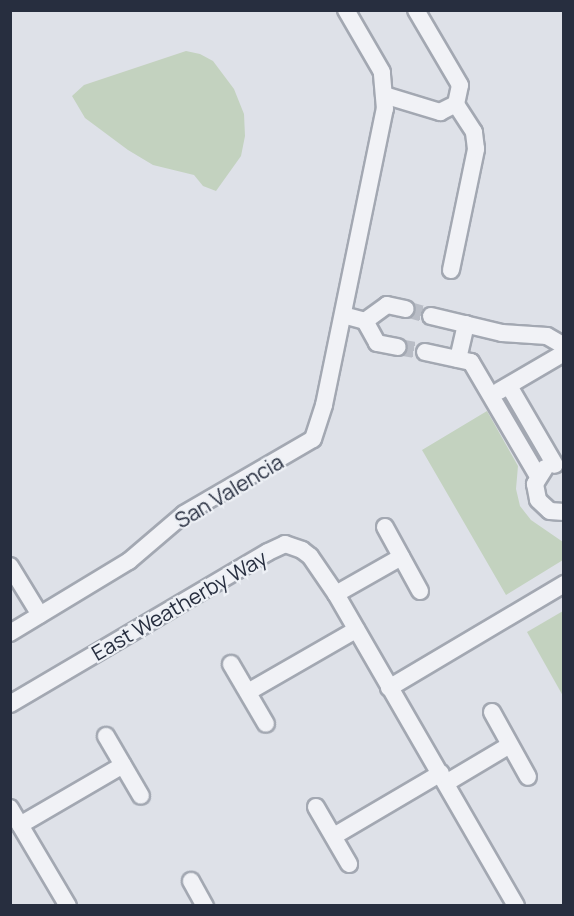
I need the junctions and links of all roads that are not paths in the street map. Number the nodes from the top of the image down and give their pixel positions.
1 (346, 10) edge
2 (416, 10) edge
3 (384, 95) junction
4 (456, 105) junction
5 (452, 270) dead end
6 (406, 309) tunnel mouth
7 (343, 315) junction
8 (431, 316) tunnel mouth
9 (365, 321) junction
10 (466, 324) junction
11 (564, 346) edge
12 (398, 347) tunnel mouth
13 (425, 352) tunnel mouth
14 (564, 352) edge
15 (458, 359) junction
16 (509, 386) junction
17 (490, 396) junction
18 (559, 465) edge
19 (538, 476) junction
20 (562, 515) edge
21 (385, 527) dead end
22 (401, 557) junction
23 (10, 566) edge
24 (564, 584) edge
25 (420, 591) dead end
26 (336, 594) junction
27 (40, 615) junction
28 (356, 630) junction
29 (10, 633) edge
30 (231, 664) dead end
31 (389, 688) junction
32 (248, 692) junction
33 (10, 704) edge
34 (492, 712) dead end
35 (266, 724) dead end
36 (106, 736) dead end
37 (510, 745) junction
38 (123, 765) junction
39 (528, 777) dead end
40 (443, 778) junction
41 (141, 796) dead end
42 (316, 807) dead end
43 (10, 808) edge
44 (20, 825) junction
45 (334, 836) junction
46 (349, 864) dead end
47 (191, 881) dead end
48 (68, 906) edge
49 (205, 906) edge
50 (516, 906) edge

1 - 3 street, San Valencia
2 - 4 street
3 - 4 street
3 - 7 street, San Valencia
4 - 5 street
6 - 9 street
7 - 9 street
7 - 27 street, San Valencia
8 - 10 street
9 - 12 street
10 - 11 street
10 - 15 street
13 - 15 street
14 - 16 street
15 - 17 street
16 - 17 street
16 - 18 street
17 - 19 street
18 - 19 street
19 - 20 street
21 - 22 street
22 - 25 street
22 - 26 street
23 - 27 street
24 - 31 street
26 - 28 street, East Weatherby Way
26 - 33 street, East Weatherby Way
27 - 29 street, San Valencia
28 - 31 street, East Weatherby Way
28 - 32 street
30 - 32 street
31 - 40 street, East Weatherby Way
32 - 35 street
34 - 37 street
36 - 38 street
37 - 39 street
37 - 40 street
38 - 41 street
38 - 44 street
40 - 45 street
40 - 50 street, East Weatherby Way
42 - 45 street
43 - 44 street
44 - 48 street
45 - 46 street
47 - 49 street

